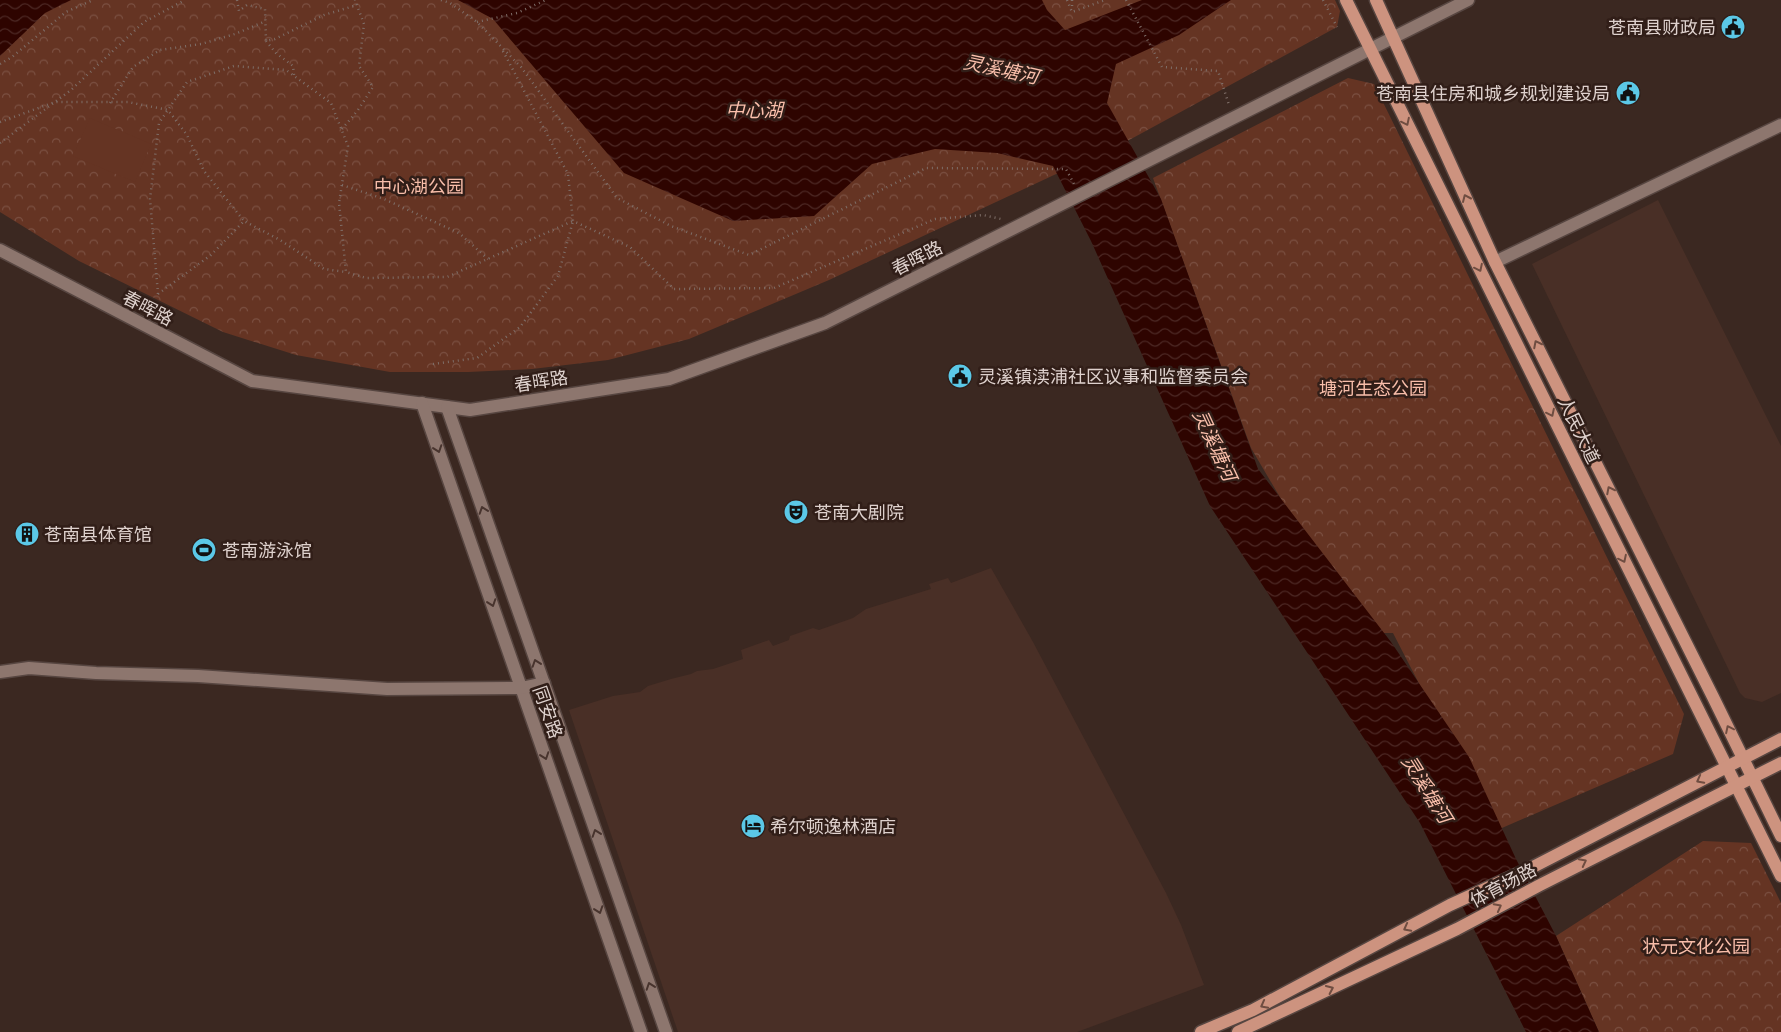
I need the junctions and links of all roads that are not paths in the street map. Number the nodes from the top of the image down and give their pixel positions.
1 (1346, 0) edge
2 (1376, 0) edge
3 (1468, 0) edge
4 (1390, 40) junction
5 (1371, 50) junction
6 (1781, 125) edge
7 (0, 250) edge
8 (1495, 262) junction
9 (422, 403) junction
10 (446, 407) junction
11 (0, 672) edge
12 (544, 683) junction
13 (521, 688) junction
14 (1781, 739) edge
15 (1743, 758) junction
16 (1781, 763) edge
17 (1726, 766) junction
18 (1752, 777) junction
19 (1735, 785) junction
20 (1781, 836) edge
21 (1781, 876) edge
22 (641, 1032) edge
23 (666, 1032) edge
24 (1201, 1032) edge
25 (1238, 1032) edge

1 - 5 main road, 人民大道
2 - 4 main road, 人民大道
3 - 4 street
4 - 5 street, 春晖路
8 -> 4 main road, 人民大道
5 - 10 street, 春晖路
5 -> 17 main road, 人民大道
6 - 8 street
7 - 9 street, 春晖路
15 -> 8 main road, 人民大道
9 - 10 street, 春晖路
9 -> 13 street, 同安路
12 -> 10 street, 同安路
11 - 13 street
12 - 13 street
23 -> 12 street, 同安路
13 -> 22 street, 同安路
14 - 15 main road, 体育场路
15 - 17 main road, 体育场路
15 - 18 main road, 人民大道
16 - 18 main road, 体育场路
17 - 19 main road, 人民大道
17 -> 24 main road, 体育场路
18 - 19 main road, 体育场路
18 - 20 main road, 人民大道
19 - 21 main road, 人民大道
25 -> 19 main road, 体育场路

